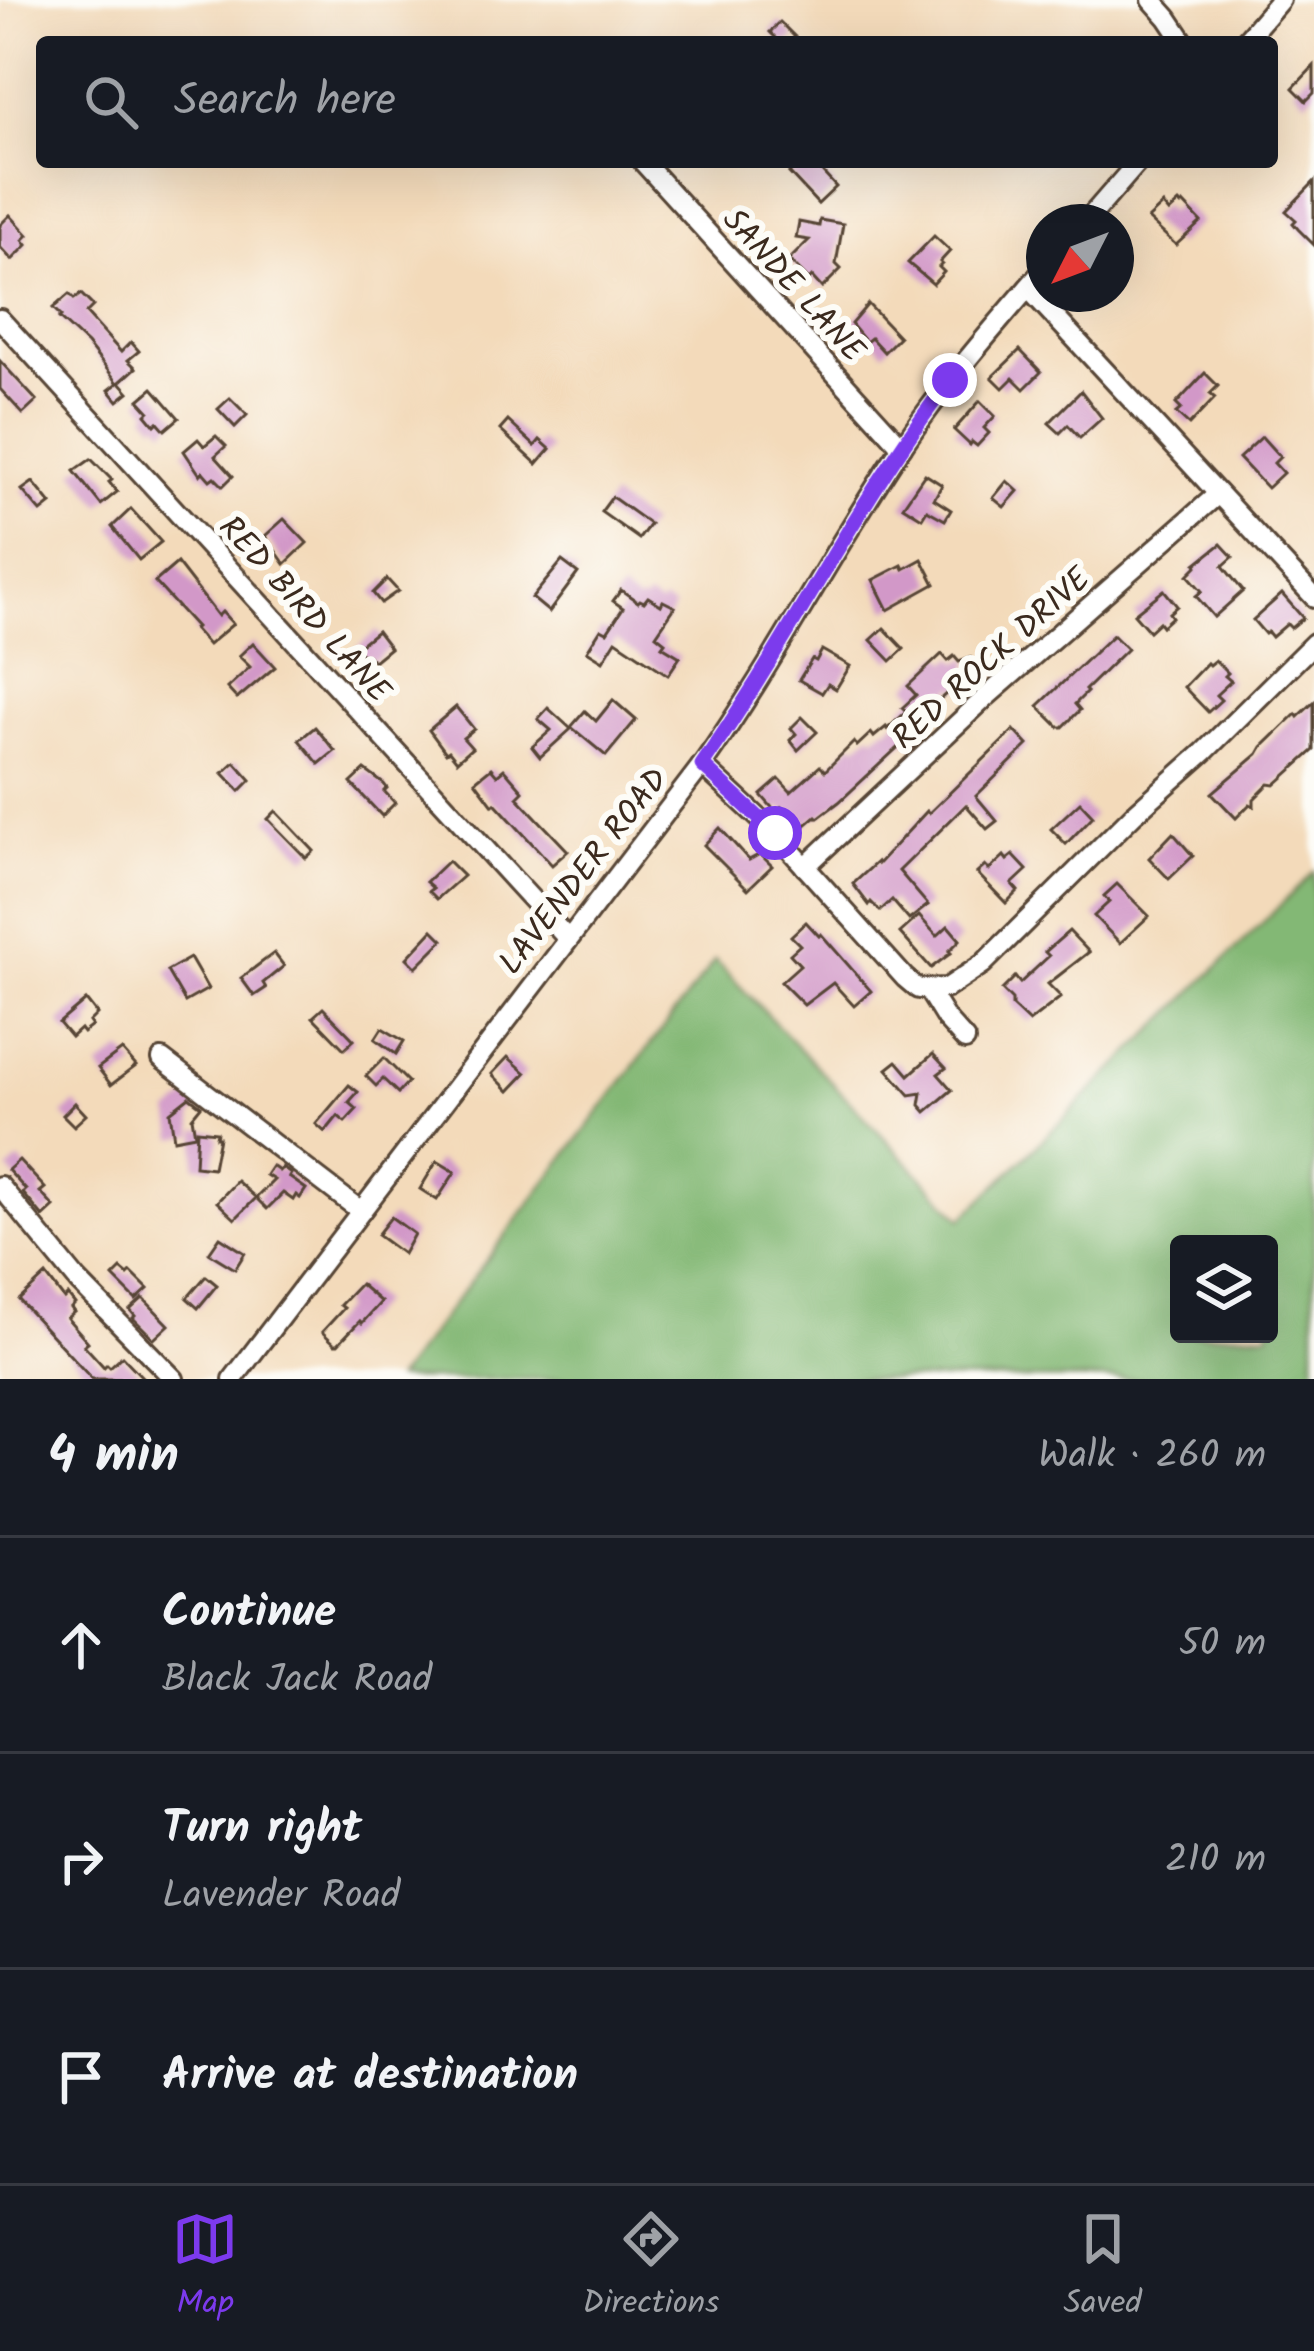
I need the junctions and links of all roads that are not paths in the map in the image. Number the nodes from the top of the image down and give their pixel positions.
1 (1152, 0) edge
2 (1280, 0) edge
3 (1180, 36) edge
4 (1249, 36) edge
5 (648, 168) edge
6 (1133, 168) edge
7 (1102, 204) edge
8 (1026, 290) edge
9 (1050, 312) edge
10 (0, 319) edge
11 (902, 447) junction
12 (1218, 494) junction
13 (1314, 597) edge
14 (1314, 644) edge
15 (702, 765) junction
16 (806, 867) junction
17 (567, 938) junction
18 (928, 991) junction
19 (964, 1040) dead end
20 (163, 1059) dead end
21 (0, 1186) edge
22 (361, 1211) junction
23 (174, 1379) edge
24 (233, 1379) edge

1 - 3 street
2 - 4 street
5 - 11 street, SANDE LANE
6 - 7 street
8 - 11 street, LAVENDER ROAD
9 - 12 street
10 - 17 street, RED BIRD LANE
11 - 15 street, LAVENDER ROAD
12 - 13 street
12 - 16 street, RED ROCK DRIVE
14 - 18 street
15 - 16 street
15 - 17 street, LAVENDER ROAD
16 - 18 street
17 - 22 street, LAVENDER ROAD
18 - 19 street
20 - 22 street
21 - 23 street
22 - 24 street, LAVENDER ROAD

